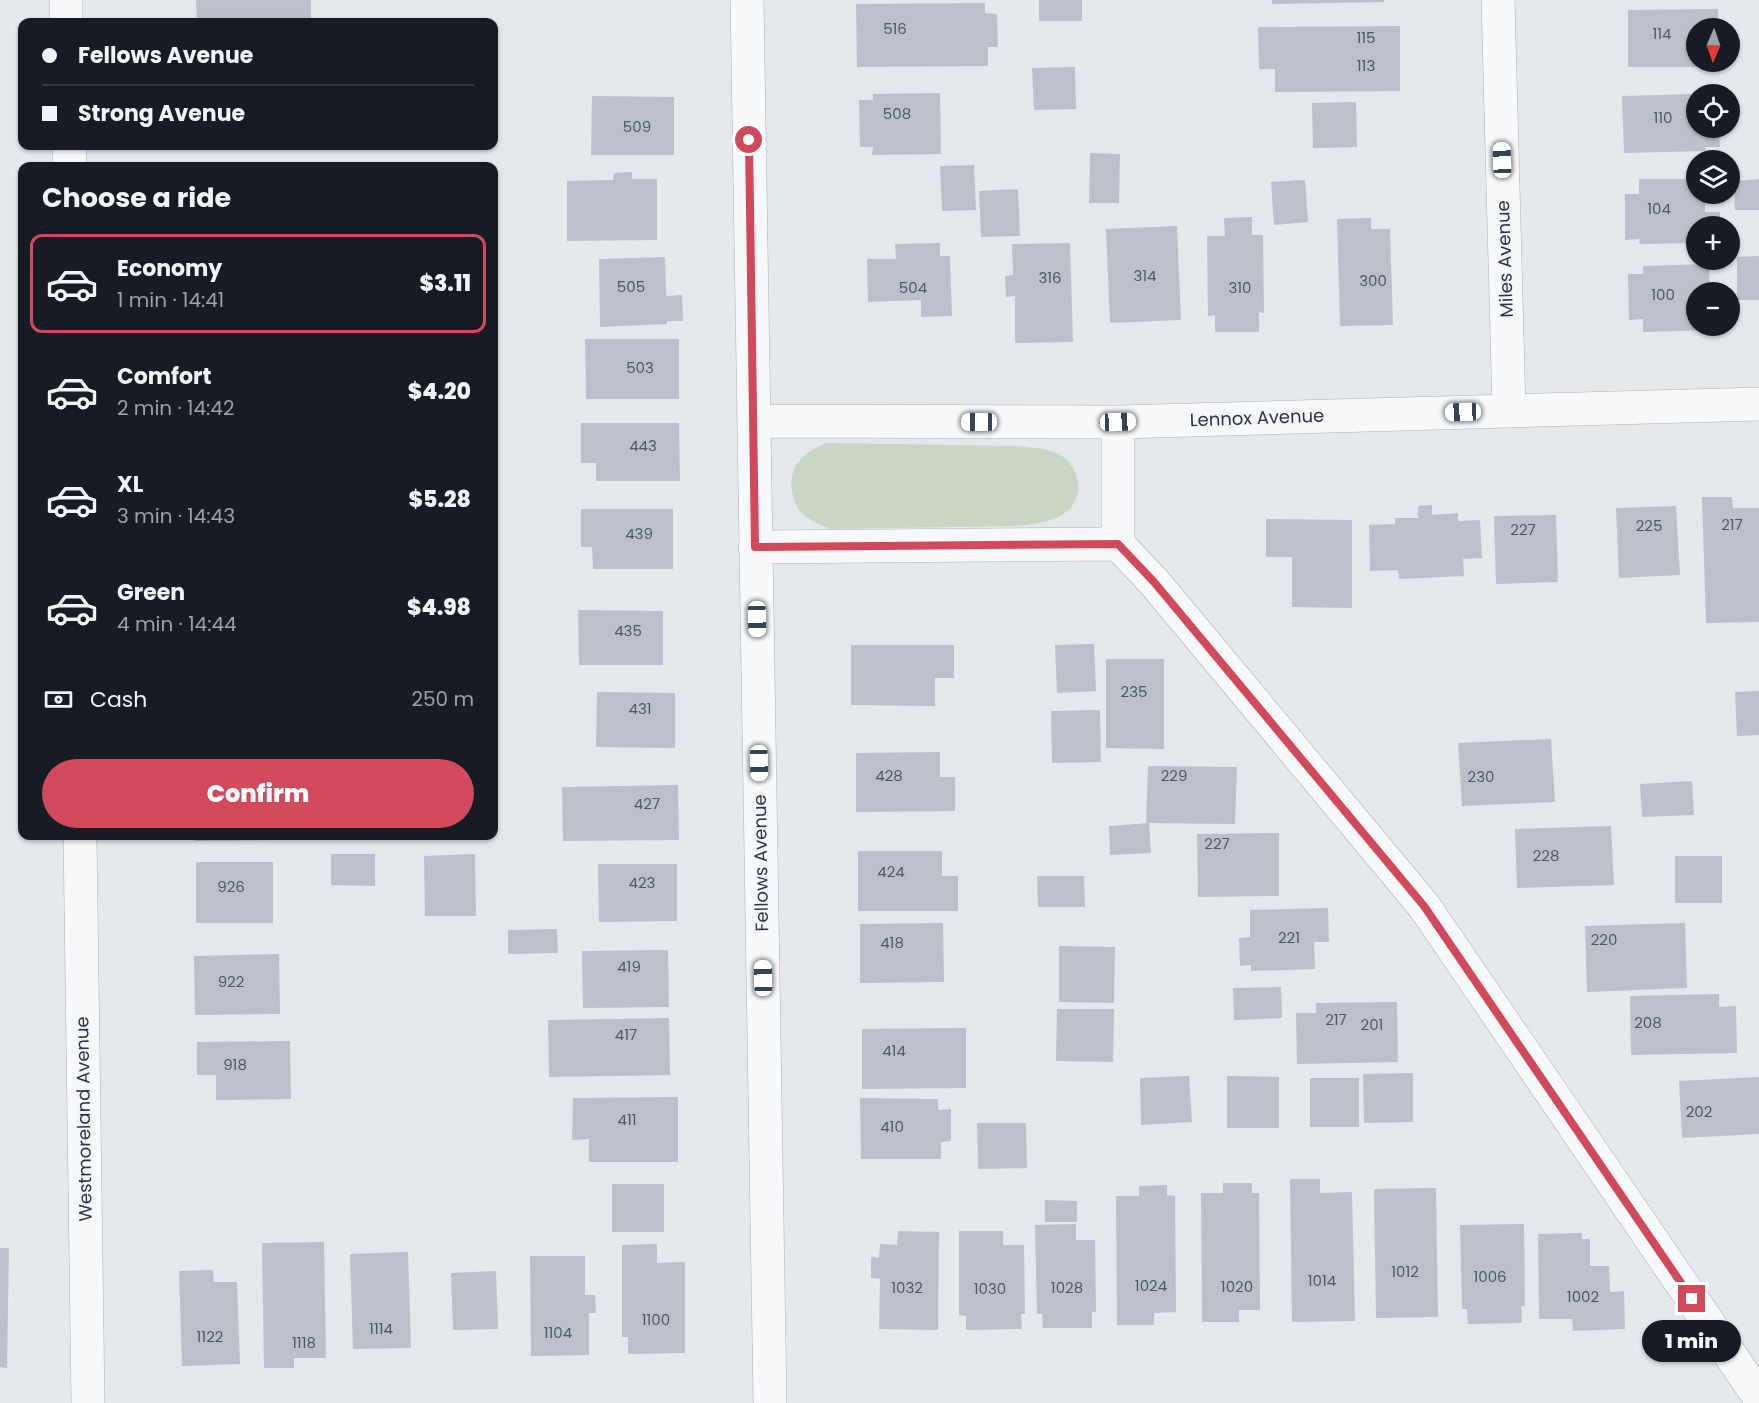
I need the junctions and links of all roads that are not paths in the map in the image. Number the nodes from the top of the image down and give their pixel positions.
1 (66, 0) edge
2 (747, 0) edge
3 (1498, 0) edge
4 (66, 18) edge
5 (1759, 404) edge
6 (1509, 410) junction
7 (754, 421) junction
8 (1118, 422) junction
9 (1118, 544) junction
10 (755, 547) junction
11 (81, 840) edge
12 (1759, 1397) edge
13 (88, 1403) edge
14 (770, 1403) edge

1 - 4 street
2 - 7 street, Fellows Avenue
3 - 6 street, Miles Avenue
5 - 6 street, Lennox Avenue
6 - 8 street, Lennox Avenue
7 - 8 street, Lennox Avenue
7 - 10 street, Fellows Avenue
8 - 9 street
9 - 10 street
9 - 12 street
10 - 14 street, Fellows Avenue
11 - 13 street, Westmoreland Avenue

